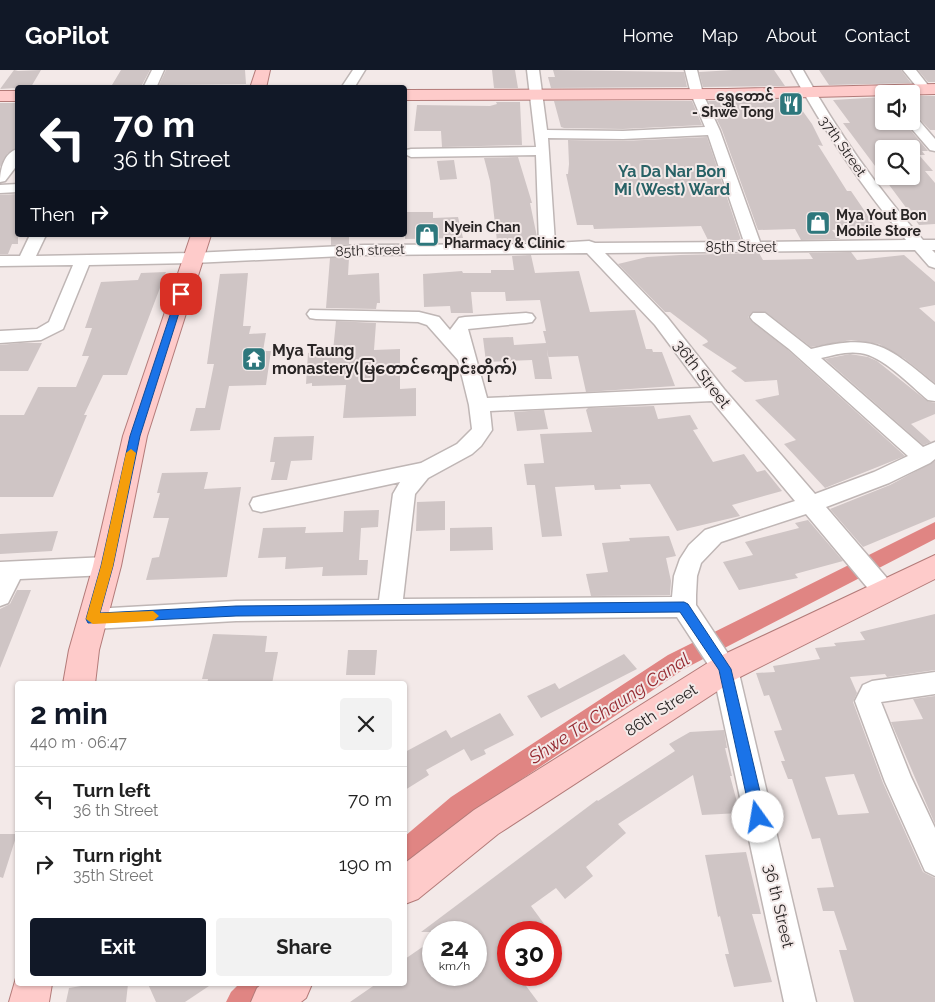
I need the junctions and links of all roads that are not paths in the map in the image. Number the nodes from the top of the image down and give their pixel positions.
1 (158, 70) edge
2 (263, 70) edge
3 (359, 70) edge
4 (533, 70) edge
5 (691, 70) edge
6 (797, 70) edge
7 (909, 70) edge
8 (150, 85) edge
9 (259, 85) edge
10 (349, 85) edge
11 (930, 89) edge
12 (808, 92) junction
13 (875, 92) edge
14 (537, 93) junction
15 (698, 94) junction
16 (407, 95) edge
17 (0, 96) edge
18 (15, 96) edge
19 (920, 130) edge
20 (713, 131) junction
21 (541, 134) junction
22 (935, 147) edge
23 (543, 151) junction
24 (411, 153) dead end
25 (15, 157) edge
26 (0, 178) edge
27 (0, 188) edge
28 (15, 188) edge
29 (37, 237) edge
30 (927, 245) edge
31 (590, 246) junction
32 (197, 247) edge
33 (547, 247) junction
34 (754, 247) junction
35 (83, 260) junction
36 (0, 261) edge
37 (25, 262) junction
38 (935, 263) edge
39 (316, 314) dead end
40 (759, 317) dead end
41 (526, 318) dead end
42 (0, 337) edge
43 (807, 356) junction
44 (473, 379) junction
45 (716, 394) junction
46 (935, 395) edge
47 (479, 405) junction
48 (929, 454) edge
49 (422, 470) junction
50 (261, 504) dead end
51 (810, 505) junction
52 (107, 566) junction
53 (6, 571) edge
54 (932, 572) edge
55 (870, 574) junction
56 (0, 596) edge
57 (684, 607) junction
58 (390, 610) junction
59 (93, 619) junction
60 (714, 653) junction
61 (79, 681) edge
62 (935, 683) edge
63 (935, 861) edge
64 (407, 884) edge
65 (32, 986) edge
66 (290, 986) edge
67 (29, 1002) edge
68 (271, 1002) edge
69 (800, 1002) edge

1 - 8 street
2 - 9 main road
3 - 10 street
4 - 14 street
5 - 15 street
6 - 12 street, 37th Street
7 - 11 street
12 - 13 main road
12 - 15 main road
12 - 30 street, 37th Street
14 - 15 main road
14 - 16 main road
14 - 21 street
15 - 20 street
17 - 18 main road
19 - 22 street
20 - 21 street
20 - 34 street
21 - 23 street
23 - 24 street
23 - 33 street
25 - 26 street
27 - 28 street
29 - 37 street
30 - 34 street, 85th Street
30 - 38 street, 37th Street
31 - 33 street, 85th Street
31 - 34 street, 85th Street
31 - 45 street, 36th Street
32 - 33 street, 85th street
32 - 35 street, 85th street
32 - 52 main road
35 - 37 street, 85th street
35 - 42 street
36 - 37 street, 85th street
39 - 44 street
40 - 43 street
41 - 44 street
43 - 46 street
43 - 48 street
44 - 47 street
45 - 47 street
45 - 51 street, 36th Street
47 - 49 street
48 - 51 street
49 - 50 street
49 - 58 street
51 - 55 street, 36th Street
51 - 57 street
52 - 53 street
52 - 59 main road
53 - 56 street
54 - 55 main road, 86th Street
55 - 60 main road, 86th Street
57 - 58 street
57 - 60 street, 36 th Street
58 - 59 street
59 - 61 main road
60 - 64 main road, 86th Street
60 - 69 street, 36 th Street
62 - 63 street
65 - 67 main road
66 - 68 main road

